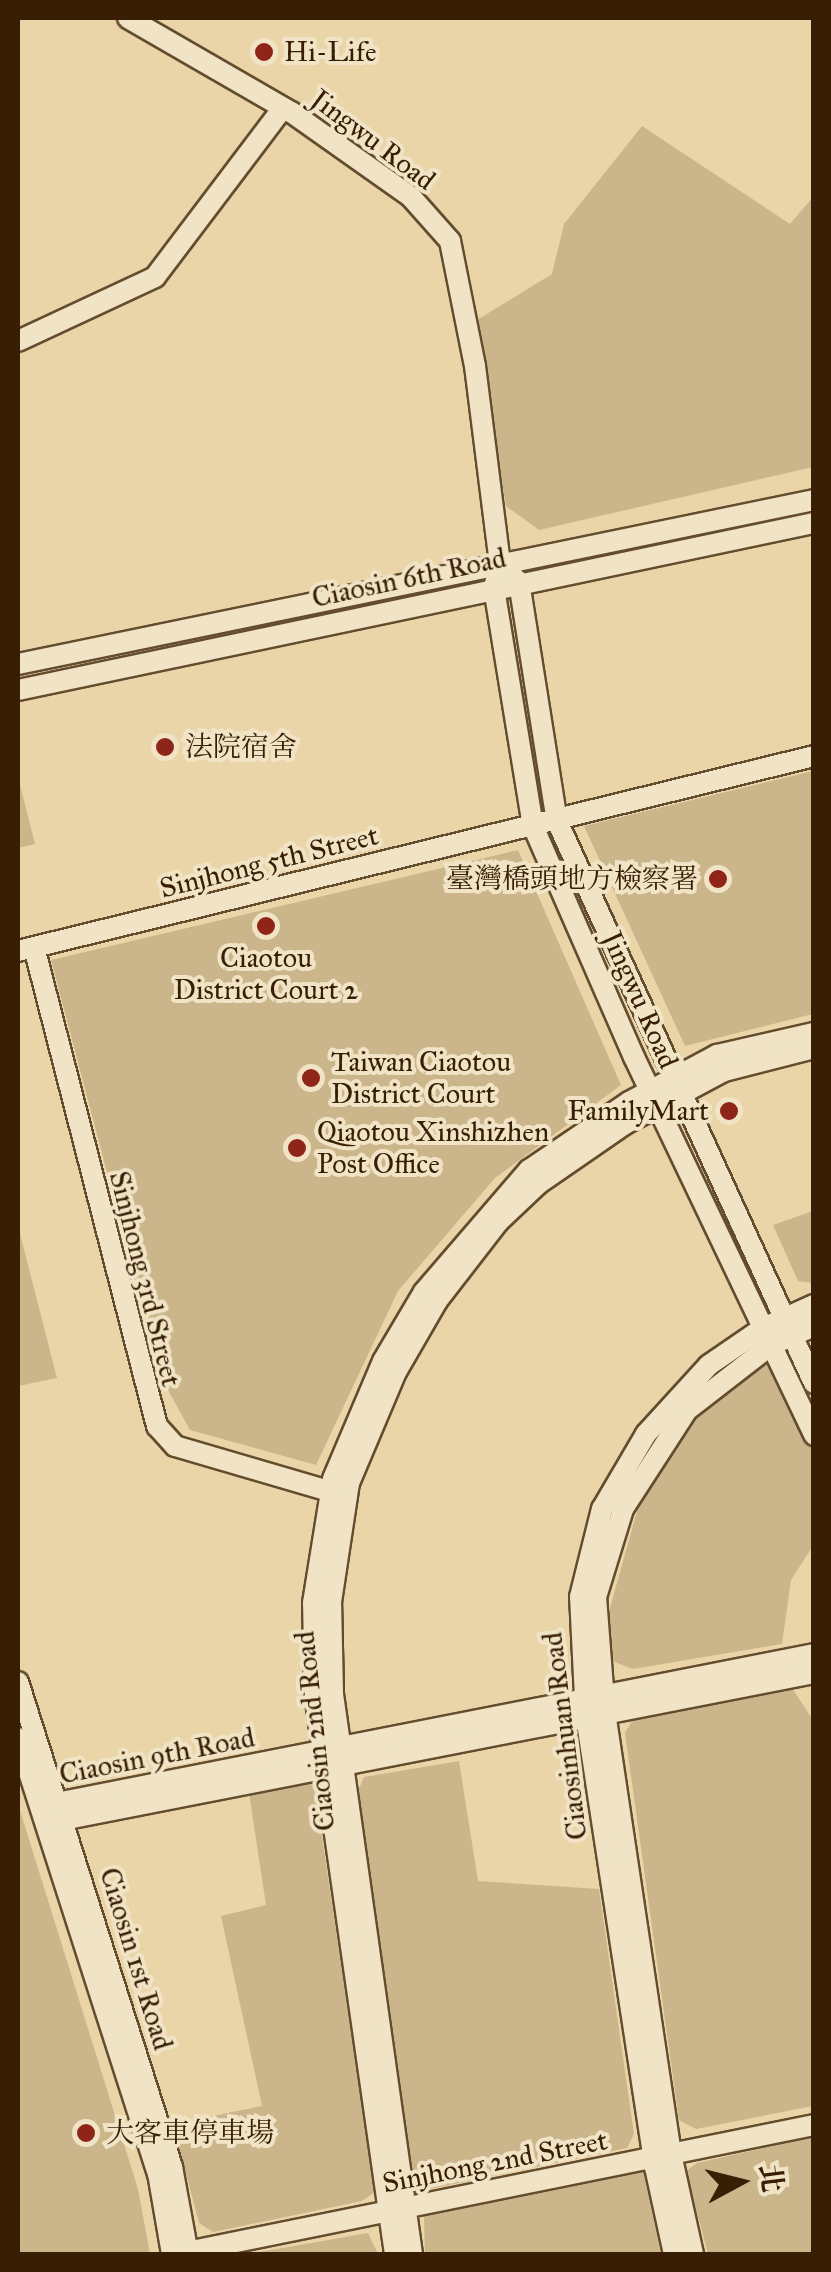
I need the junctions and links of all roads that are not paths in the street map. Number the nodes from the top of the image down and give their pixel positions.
1 (128, 18) edge
2 (283, 108) junction
3 (18, 341) edge
4 (814, 500) edge
5 (814, 523) edge
6 (500, 564) junction
7 (518, 582) junction
8 (494, 588) junction
9 (18, 664) edge
10 (18, 690) edge
11 (814, 756) edge
12 (557, 820) junction
13 (533, 826) junction
14 (26, 949) edge
15 (814, 1033) edge
16 (814, 1048) edge
17 (674, 1088) junction
18 (653, 1098) junction
19 (814, 1306) edge
20 (814, 1326) edge
21 (788, 1327) junction
22 (767, 1336) junction
23 (814, 1383) edge
24 (814, 1435) edge
25 (337, 1493) junction
26 (814, 1654) edge
27 (814, 1674) edge
28 (18, 1682) edge
29 (594, 1707) junction
30 (18, 1738) edge
31 (332, 1758) junction
32 (53, 1813) junction
33 (814, 2125) edge
34 (662, 2156) junction
35 (396, 2209) junction
36 (181, 2254) edge
37 (395, 2254) edge
38 (412, 2254) edge
39 (674, 2254) edge
40 (693, 2254) edge

1 - 2 street, Jingwu Road
2 - 3 street
2 - 6 street, Jingwu Road
4 - 6 street, Ciaosin 6th Road
5 - 7 street, Ciaosin 6th Road
6 - 7 street
6 - 8 street, Jingwu Road
6 - 9 street, Ciaosin 6th Road
7 - 8 street, Ciaosin 6th Road
7 - 12 street, Jingwu Road
8 - 10 street, Ciaosin 6th Road
8 - 13 street, Jingwu Road
11 - 12 street
12 - 13 street, Sinjhong 5th Street
12 - 17 street, Jingwu Road
13 - 14 street, Sinjhong 5th Street
13 - 18 street, Jingwu Road
14 - 25 street, Sinjhong 3rd Street
15 - 17 street
16 - 17 street
17 - 18 street, Ciaosin 2nd Road
17 - 21 street, Jingwu Road
18 - 22 street, Jingwu Road
18 - 25 street, Ciaosin 2nd Road
19 - 21 street, Ciaosinhuan Road
20 - 21 street, Ciaosinhuan Road
21 - 22 street, Ciaosinhuan Road
21 - 23 street, Jingwu Road
22 - 24 street, Jingwu Road
22 - 29 street, Ciaosinhuan Road
25 - 31 street, Ciaosin 2nd Road
26 - 29 street, Ciaosin 9th Road
27 - 29 street, Ciaosin 9th Road
28 - 32 street, Ciaosin 1st Road
29 - 31 street, Ciaosin 9th Road
29 - 34 street, Ciaosinhuan Road
30 - 32 street, Ciaosin 1st Road
31 - 32 street, Ciaosin 9th Road
31 - 35 street, Ciaosin 2nd Road
32 - 36 street, Ciaosin 1st Road
33 - 34 street, Sinjhong 2nd Street
34 - 35 street, Sinjhong 2nd Street
34 - 39 street, Ciaosinhuan Road
34 - 40 street, Ciaosinhuan Road
35 - 36 street, Sinjhong 2nd Street
35 - 37 street, Ciaosin 2nd Road
35 - 38 street, Ciaosin 2nd Road

